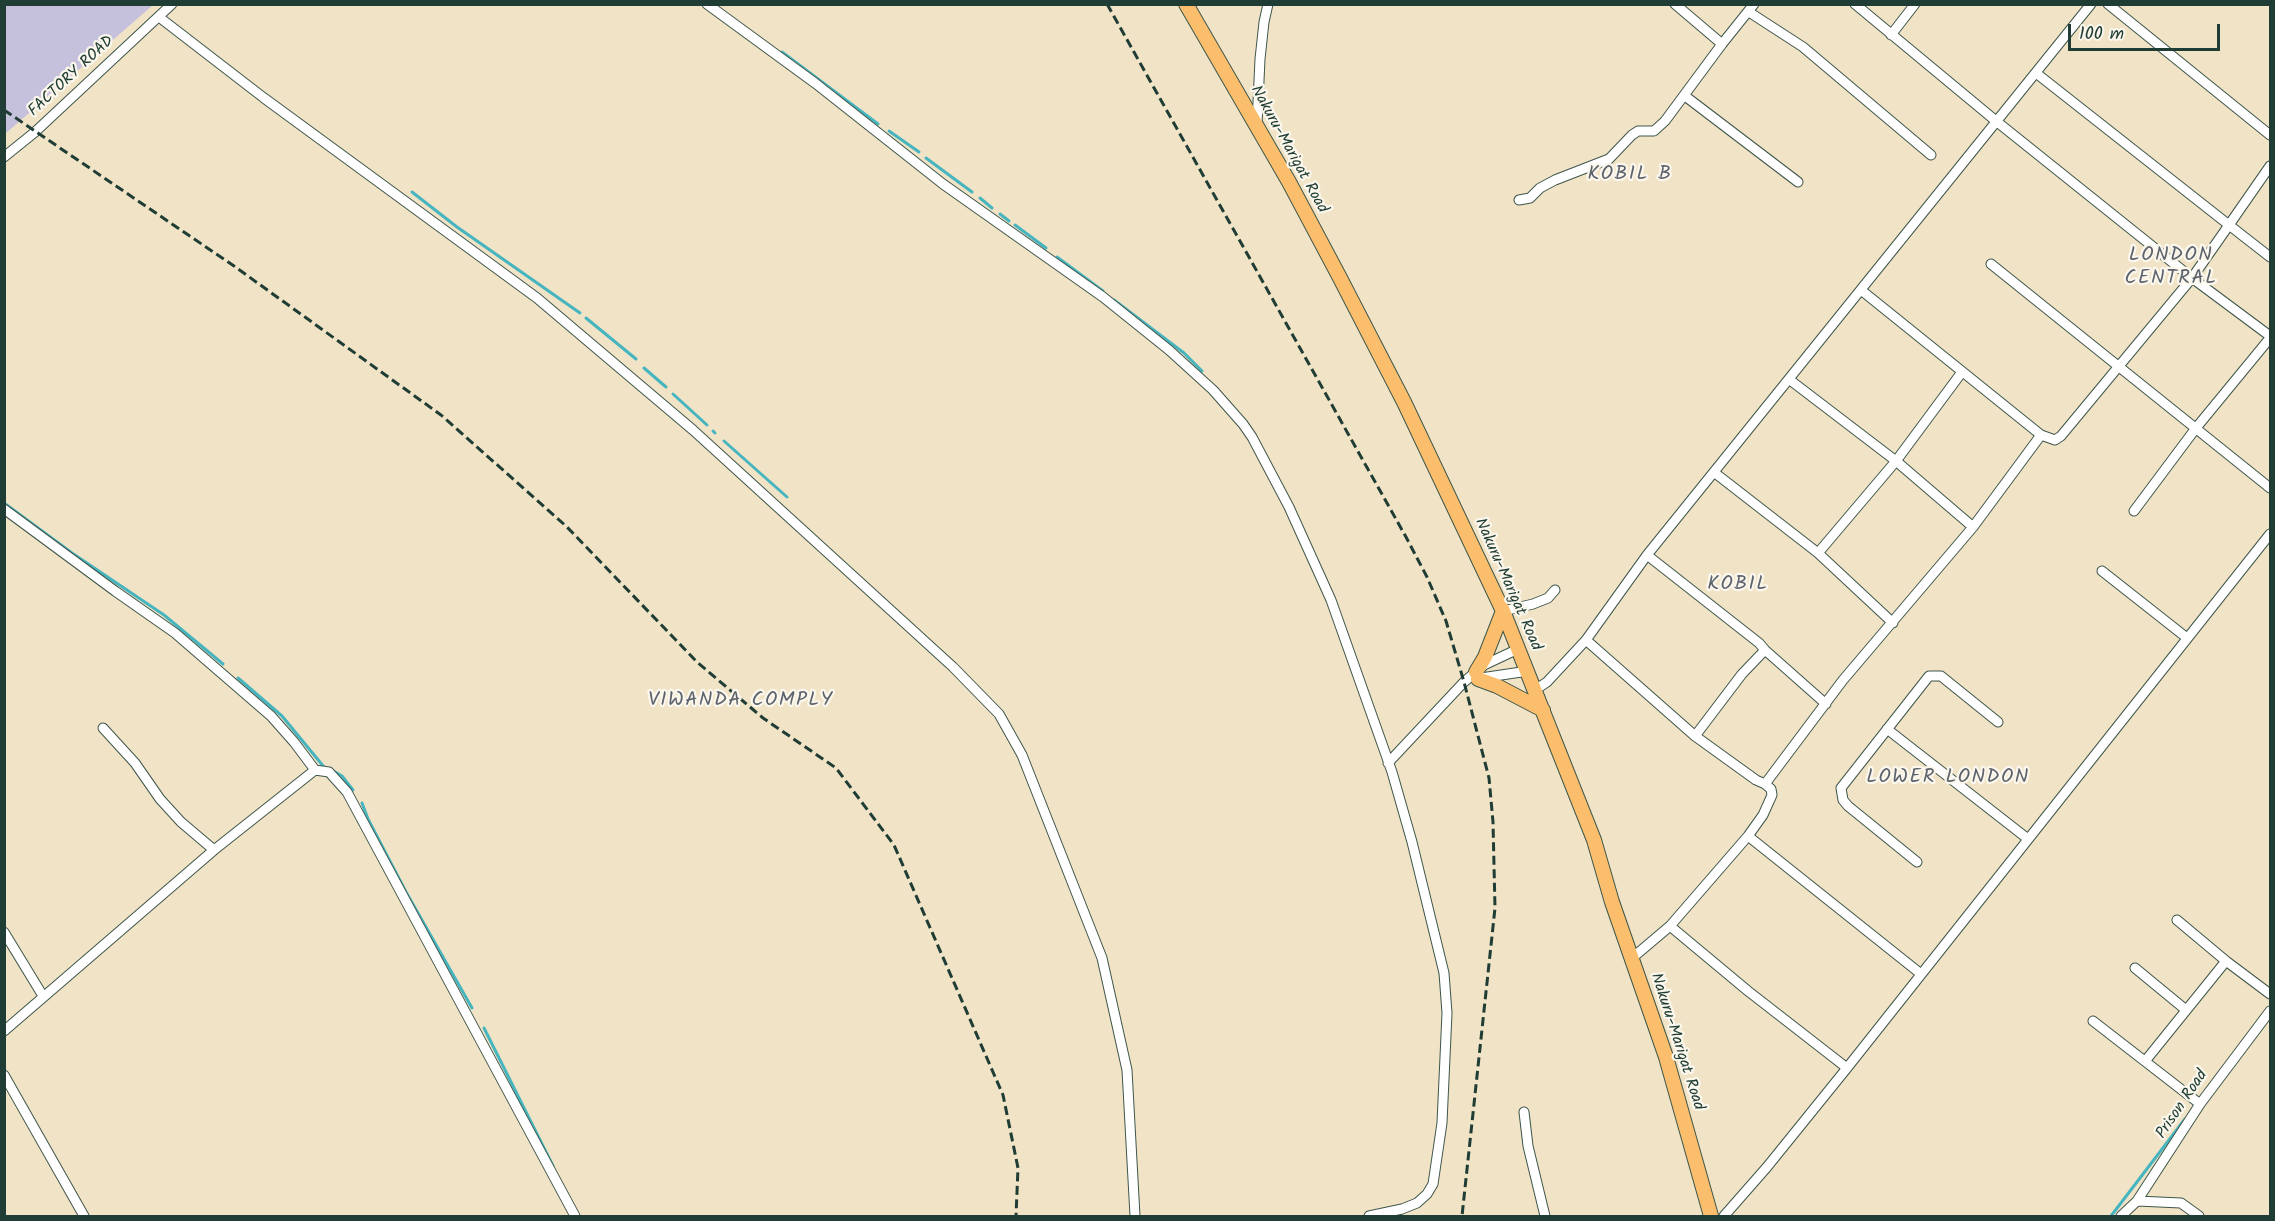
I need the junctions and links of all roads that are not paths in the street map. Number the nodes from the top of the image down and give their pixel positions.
1 (172, 4) edge
2 (707, 4) edge
3 (1186, 4) edge
4 (1268, 4) edge
5 (1675, 4) edge
6 (1855, 4) edge
7 (1915, 4) edge
8 (2091, 4) edge
9 (2108, 4) edge
10 (1752, 8) edge
11 (159, 17) junction
12 (1891, 35) junction
13 (1722, 44) junction
14 (2036, 73) junction
15 (1684, 96) junction
16 (1996, 121) junction
17 (1257, 127) junction
18 (2271, 135) edge
19 (1931, 156) dead end
20 (4, 157) edge
21 (2271, 166) edge
22 (1798, 182) dead end
23 (1519, 200) dead end
24 (2229, 225) junction
25 (2271, 257) edge
26 (1992, 264) dead end
27 (2192, 278) junction
28 (1861, 290) junction
29 (2271, 337) edge
30 (2117, 366) junction
31 (1962, 372) junction
32 (1790, 380) junction
33 (2196, 428) junction
34 (2042, 435) junction
35 (1896, 461) junction
36 (1715, 473) junction
37 (2271, 488) edge
38 (4, 509) edge
39 (2134, 511) dead end
40 (1973, 526) junction
41 (2271, 534) edge
42 (1818, 554) junction
43 (1647, 555) junction
44 (2102, 571) dead end
45 (1555, 590) dead end
46 (1503, 611) junction
47 (1893, 623) junction
48 (2187, 638) junction
49 (1586, 640) junction
50 (1518, 649) junction
51 (1765, 650) junction
52 (1528, 671) junction
53 (1474, 676) junction
54 (1534, 690) junction
55 (1826, 704) junction
56 (1543, 710) junction
57 (1998, 722) dead end
58 (103, 728) dead end
59 (1887, 729) junction
60 (1695, 736) junction
61 (1388, 763) junction
62 (315, 770) junction
63 (1765, 784) junction
64 (1748, 836) junction
65 (2028, 839) junction
66 (214, 850) junction
67 (1917, 862) dead end
68 (2177, 920) dead end
69 (1670, 926) junction
70 (4, 932) edge
71 (1631, 959) junction
72 (2226, 961) junction
73 (2135, 968) dead end
74 (1921, 974) junction
75 (2271, 994) edge
76 (43, 996) junction
77 (2186, 1010) junction
78 (2271, 1011) edge
79 (2093, 1021) dead end
80 (4, 1031) edge
81 (2146, 1060) junction
82 (1847, 1068) junction
83 (4, 1075) edge
84 (2200, 1104) junction
85 (1524, 1112) dead end
86 (2137, 1201) junction
87 (84, 1216) edge
88 (575, 1216) edge
89 (1135, 1216) edge
90 (1369, 1216) edge
91 (1545, 1216) edge
92 (1711, 1216) edge
93 (1724, 1216) edge
94 (2121, 1216) edge
95 (2199, 1216) edge

1 - 11 street, FACTORY ROAD
2 - 61 street
3 - 17 main road, Nakuru-Marigat Road
4 - 17 street
5 - 13 street
6 - 12 street
7 - 12 street
8 - 14 street
9 - 18 street
10 - 13 street
10 - 19 street
11 - 20 street, FACTORY ROAD
11 - 89 street
12 - 16 street
13 - 15 street
14 - 16 street
14 - 24 street
15 - 22 street
15 - 23 street
16 - 27 street
16 - 28 street
17 - 46 main road, Nakuru-Marigat Road
21 - 24 street
24 - 25 street
24 - 27 street
26 - 30 street
27 - 29 street
27 - 30 street
28 - 31 street
28 - 32 street
29 - 33 street
30 - 33 street
30 - 34 street
31 - 34 street
31 - 35 street
32 - 35 street
32 - 36 street
33 - 37 street
33 - 39 street
34 - 40 street
35 - 40 street
35 - 42 street
36 - 42 street
36 - 43 street
38 - 62 street
40 - 47 street
41 - 48 street
42 - 47 street
43 - 49 street
43 - 51 street
44 - 48 street
45 - 46 street
46 - 50 main road, Nakuru-Marigat Road
46 - 53 main road
47 - 55 street
48 - 65 street
49 - 54 street
49 - 60 street
50 - 52 main road, Nakuru-Marigat Road
50 - 53 street
51 - 55 street
51 - 60 street
52 - 53 street
52 - 54 main road, Nakuru-Marigat Road
53 - 56 main road
53 - 61 street
54 - 56 main road, Nakuru-Marigat Road
55 - 63 street
56 - 71 main road, Nakuru-Marigat Road
57 - 59 street
58 - 66 street
59 - 65 street
59 - 67 street
60 - 63 street
61 - 90 street
62 - 66 street
62 - 88 street
63 - 64 street
64 - 69 street
64 - 74 street
65 - 74 street
66 - 76 street
68 - 72 street
69 - 71 street
69 - 82 street
70 - 76 street
71 - 92 main road, Nakuru-Marigat Road
72 - 75 street
72 - 77 street
73 - 77 street
74 - 82 street
76 - 80 street
77 - 81 street
78 - 84 street, Prison Road
79 - 81 street
81 - 84 street
82 - 93 street
83 - 87 street
84 - 86 street, Prison Road
85 - 91 street
86 - 94 street, Prison Road
86 - 95 street

